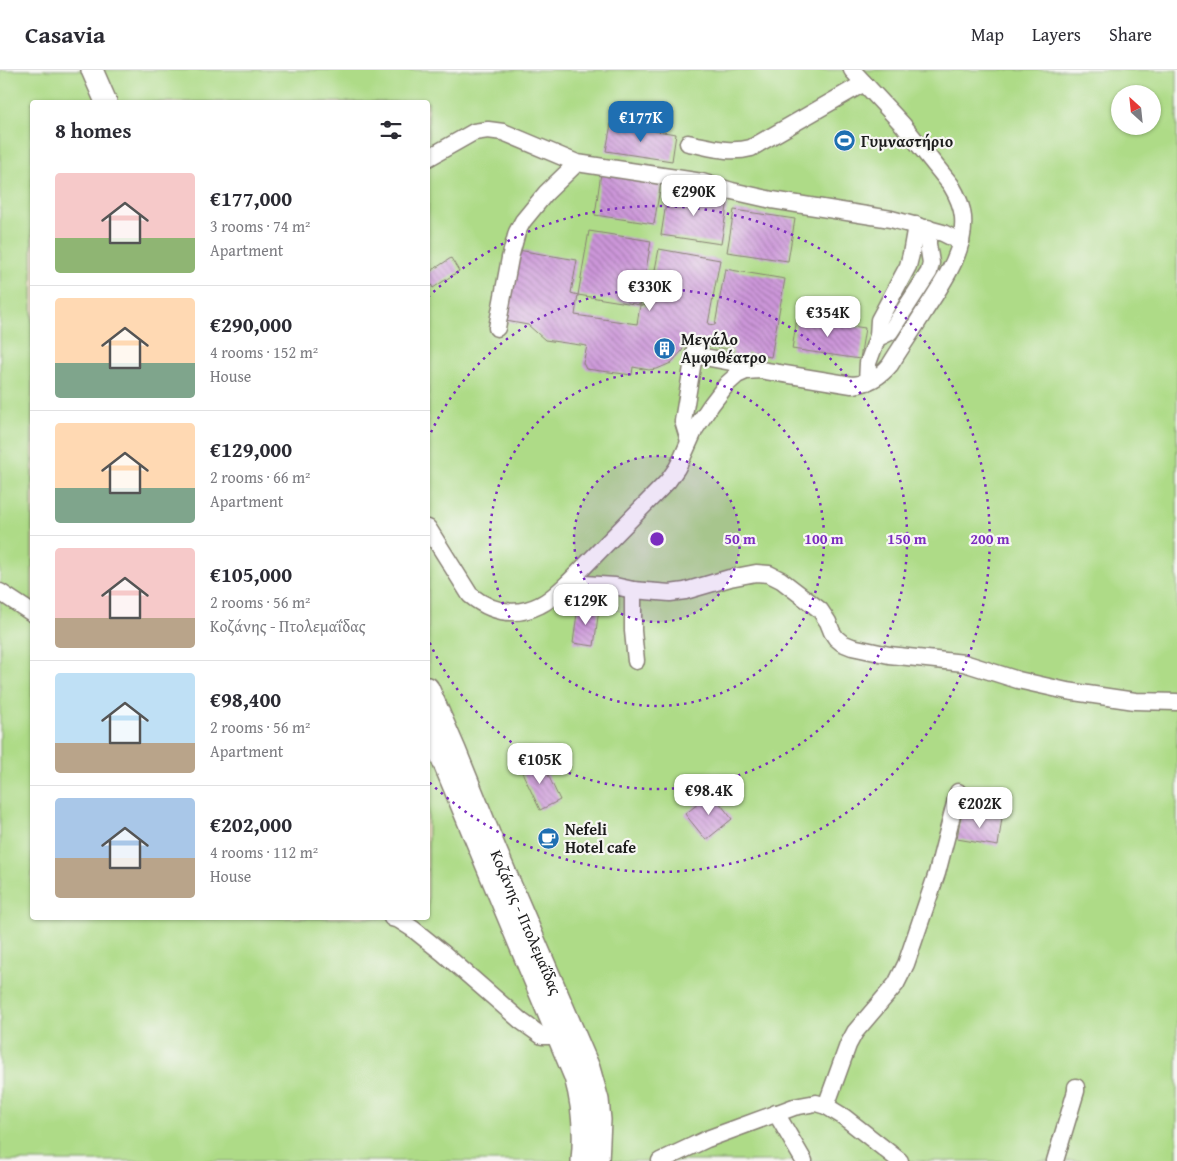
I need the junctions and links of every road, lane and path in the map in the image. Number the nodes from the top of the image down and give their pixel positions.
1 (92, 70) edge
2 (104, 70) edge
3 (852, 70) edge
4 (864, 83) junction
5 (105, 100) edge
6 (116, 100) edge
7 (688, 143) dead end
8 (430, 157) edge
9 (577, 163) junction
10 (921, 235) junction
11 (961, 242) junction
12 (497, 328) dead end
13 (876, 341) junction
14 (890, 365) junction
15 (746, 371) junction
16 (867, 382) junction
17 (689, 441) junction
18 (430, 531) edge
19 (568, 583) junction
20 (633, 590) junction
21 (0, 592) edge
22 (30, 613) edge
23 (636, 661) dead end
24 (430, 693) edge
25 (1177, 702) edge
26 (430, 730) edge
27 (958, 792) dead end
28 (399, 920) edge
29 (558, 1036) junction
30 (1076, 1087) dead end
31 (826, 1106) junction
32 (776, 1113) junction
33 (599, 1151) edge
34 (582, 1161) edge
35 (610, 1161) edge
36 (660, 1161) edge
37 (804, 1161) edge
38 (900, 1161) edge
39 (1056, 1161) edge

1 - 5 main road
2 - 6 main road
3 - 4 street
4 - 7 street
4 - 11 street
8 - 9 street
9 - 10 street
9 - 12 street
10 - 11 street
10 - 13 street
10 - 13 street
11 - 14 street
13 - 14 street
13 - 16 street
14 - 16 street
15 - 16 street
15 - 17 street
15 - 17 street
17 - 19 street
18 - 19 street
19 - 20 street
20 - 23 street
20 - 25 street
21 - 22 street
24 - 33 main road, Κοζάνης - Πτολεμαΐδας
26 - 29 main road, Κοζάνης - Πτολεμαΐδας
27 - 31 street
28 - 29 street
29 - 34 main road, Κοζάνης - Πτολεμαΐδας
30 - 39 street
31 - 32 street
31 - 38 street
32 - 36 street
32 - 37 street
33 - 35 street

